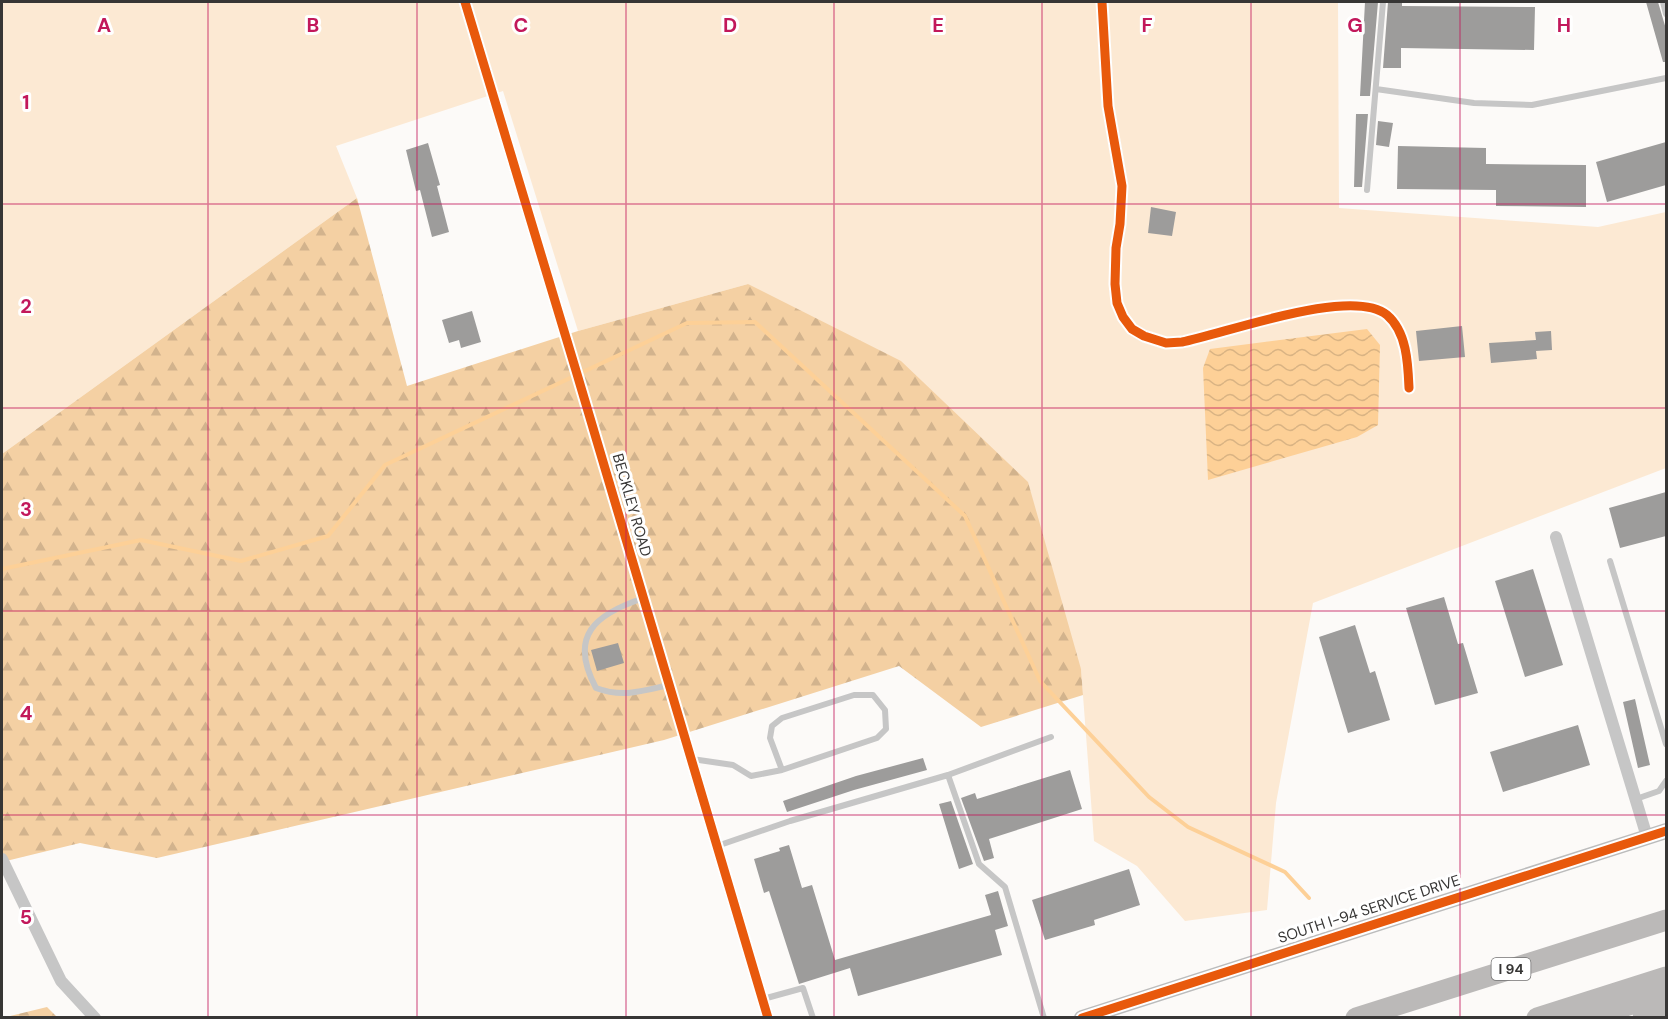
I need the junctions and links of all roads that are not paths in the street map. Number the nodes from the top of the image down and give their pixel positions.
1 (465, 2) edge
2 (1102, 2) edge
3 (1383, 2) edge
4 (1663, 2) edge
5 (1666, 14) edge
6 (1666, 78) edge
7 (1376, 89) junction
8 (1367, 190) dead end
9 (1409, 388) dead end
10 (1556, 537) dead end
11 (1610, 561) dead end
12 (644, 598) junction
13 (670, 685) junction
14 (1051, 737) dead end
15 (1666, 741) edge
16 (692, 759) junction
17 (782, 770) junction
18 (948, 775) junction
19 (1666, 781) edge
20 (1635, 799) junction
21 (1666, 831) edge
22 (1647, 837) junction
23 (717, 846) junction
24 (2, 859) edge
25 (1666, 920) edge
26 (1666, 977) edge
27 (1666, 993) edge
28 (762, 999) junction
29 (1666, 1011) edge
30 (95, 1017) edge
31 (768, 1017) edge
32 (813, 1017) edge
33 (1044, 1017) edge
34 (1082, 1017) edge
35 (1356, 1017) edge
36 (1537, 1017) edge
37 (1588, 1017) edge
38 (1643, 1017) edge

1 - 12 street, BECKLEY ROAD
2 - 9 street
3 - 7 lane
4 - 5 lane
6 - 7 lane
7 - 8 lane
10 - 20 street
11 - 15 lane
12 - 13 street, BECKLEY ROAD
12 - 13 lane
13 - 16 street, BECKLEY ROAD
14 - 18 lane
16 - 17 lane
16 - 23 street, BECKLEY ROAD
17 - 17 lane
18 - 23 lane
18 - 33 lane
19 - 20 lane
20 - 22 street
21 - 22 street, SOUTH I-94 SERVICE DRIVE
22 - 34 street, SOUTH I-94 SERVICE DRIVE
23 - 28 street, BECKLEY ROAD
24 - 30 street
25 - 35 highway, I 94
26 - 36 highway
27 - 37 highway
28 - 31 street, BECKLEY ROAD
28 - 32 lane
29 - 38 highway

